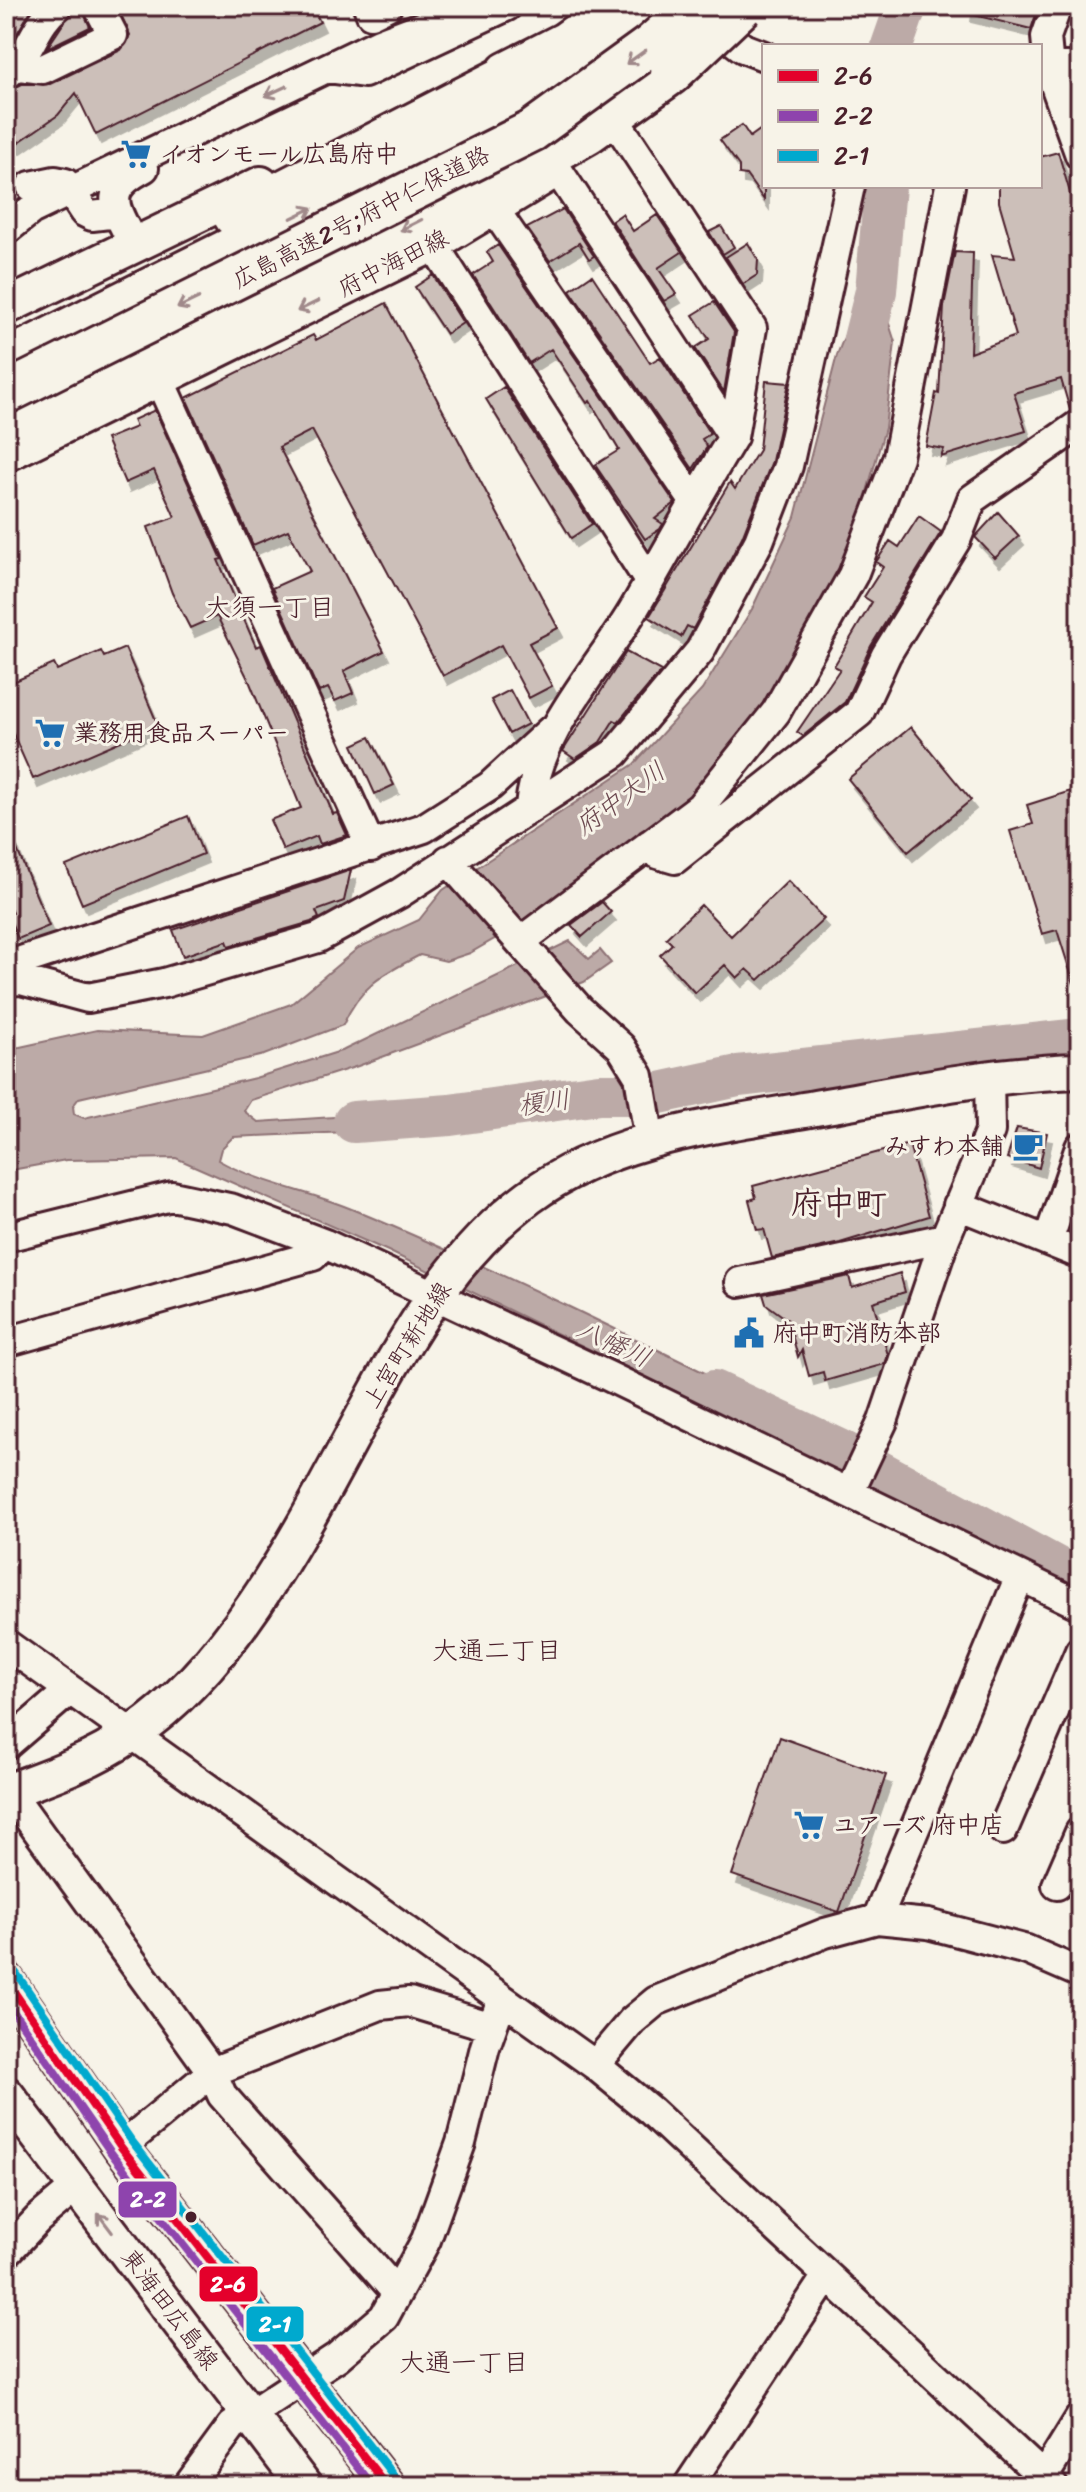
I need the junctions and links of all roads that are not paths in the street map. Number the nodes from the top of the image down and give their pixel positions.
1 (58, 6) edge
2 (98, 6) edge
3 (368, 6) edge
4 (387, 6) edge
5 (476, 6) edge
6 (507, 6) edge
7 (611, 6) edge
8 (620, 6) edge
9 (647, 6) edge
10 (686, 6) edge
11 (1057, 6) edge
12 (723, 12) edge
13 (762, 55) edge
14 (1080, 67) edge
15 (325, 68) junction
16 (1044, 68) edge
17 (12, 71) edge
18 (617, 123) junction
19 (180, 137) junction
20 (1080, 155) edge
21 (557, 169) junction
22 (31, 186) dead end
23 (850, 188) edge
24 (950, 188) edge
25 (72, 190) junction
26 (494, 209) junction
27 (118, 213) junction
28 (8, 232) edge
29 (133, 243) junction
30 (433, 244) junction
31 (6, 307) edge
32 (6, 332) edge
33 (6, 360) edge
34 (159, 379) junction
35 (6, 393) edge
36 (1080, 424) edge
37 (6, 428) edge
38 (733, 437) junction
39 (6, 454) edge
40 (694, 501) junction
41 (649, 581) junction
42 (556, 726) junction
43 (530, 806) junction
44 (650, 844) junction
45 (371, 847) junction
46 (454, 866) junction
47 (518, 937) junction
48 (12, 966) edge
49 (1080, 1071) edge
50 (989, 1077) junction
51 (647, 1127) junction
52 (1080, 1147) edge
53 (958, 1205) junction
54 (6, 1237) edge
55 (945, 1238) junction
56 (1048, 1241) junction
57 (325, 1244) junction
58 (1080, 1254) edge
59 (740, 1282) dead end
60 (439, 1288) junction
61 (6, 1342) edge
62 (850, 1491) junction
63 (1020, 1576) junction
64 (1080, 1605) edge
65 (6, 1644) edge
66 (1080, 1651) edge
67 (70, 1690) junction
68 (130, 1736) junction
69 (6, 1745) edge
70 (7, 1790) edge
71 (1003, 1830) dead end
72 (1080, 1832) edge
73 (1057, 1885) dead end
74 (877, 1919) junction
75 (1080, 1973) edge
76 (6, 1980) edge
77 (502, 1999) junction
78 (492, 2027) junction
79 (595, 2065) junction
80 (212, 2072) junction
81 (6, 2094) edge
82 (121, 2147) junction
83 (77, 2186) junction
84 (6, 2253) edge
85 (827, 2276) junction
86 (397, 2293) junction
87 (302, 2378) junction
88 (248, 2413) junction
89 (1080, 2418) edge
90 (1045, 2484) edge
91 (188, 2486) edge
92 (304, 2486) edge
93 (387, 2486) edge
94 (688, 2486) edge

1 - 17 street
2 - 17 street
3 - 4 street
5 - 15 street
6 - 15 street
7 - 29 main road
8 - 32 highway
33 -> 9 highway, 広島高速2号;府中仁保道路
10 - 12 street
11 - 16 street
12 - 13 street
12 - 18 main road, 府中海田線
12 -> 35 highway, 広島高速2号;府中仁保道路, bridge
12 -> 37 highway, bridge
14 - 16 street
15 -> 19 street
16 - 20 street
18 - 21 main road, 府中海田線
18 - 38 street
19 - 25 street
19 - 27 street
21 - 26 main road, 府中海田線
21 - 38 street
22 - 25 street
23 - 43 street
24 - 44 street
25 - 27 street
25 - 28 street
26 - 30 main road, 府中海田線
26 - 40 street
27 - 29 street
29 - 31 main road
30 -> 34 main road, 府中海田線
30 - 41 street
34 - 39 main road, 府中海田線
34 - 45 street
36 - 44 street
38 - 40 street
40 - 41 street
41 - 42 street
42 - 43 street
42 - 45 street
43 - 46 street
44 - 47 street
45 - 48 street
46 - 47 street
46 - 48 street
47 - 51 street
49 - 50 main road, 上宮町新地線
50 - 51 main road, 上宮町新地線
50 - 53 street
51 - 60 main road, 上宮町新地線
52 - 56 street
53 - 55 street
53 - 56 street
54 - 57 street
55 - 59 street
55 - 62 street
56 - 58 street
57 - 60 street
57 - 61 street
60 - 62 street
60 - 68 main road, 上宮町新地線
62 - 63 street
63 - 64 street
63 - 74 street
65 - 67 street
66 - 71 street
67 - 68 street
67 - 69 street
68 - 70 main road, 上宮町新地線
68 - 77 street
70 - 80 street
72 - 73 street
74 - 75 street
74 - 79 street
76 - 82 main road
77 - 78 street
77 - 79 street
78 - 80 street
78 - 86 street
79 - 85 street
80 - 82 street
80 - 86 street
81 - 83 main road, 東海田広島線
82 - 87 main road
83 - 84 street
88 -> 83 main road, 東海田広島線
85 - 90 street
85 - 94 street
86 - 87 street
87 - 88 street
87 - 93 main road
88 - 91 street
88 - 92 main road, 東海田広島線
89 - 90 street

